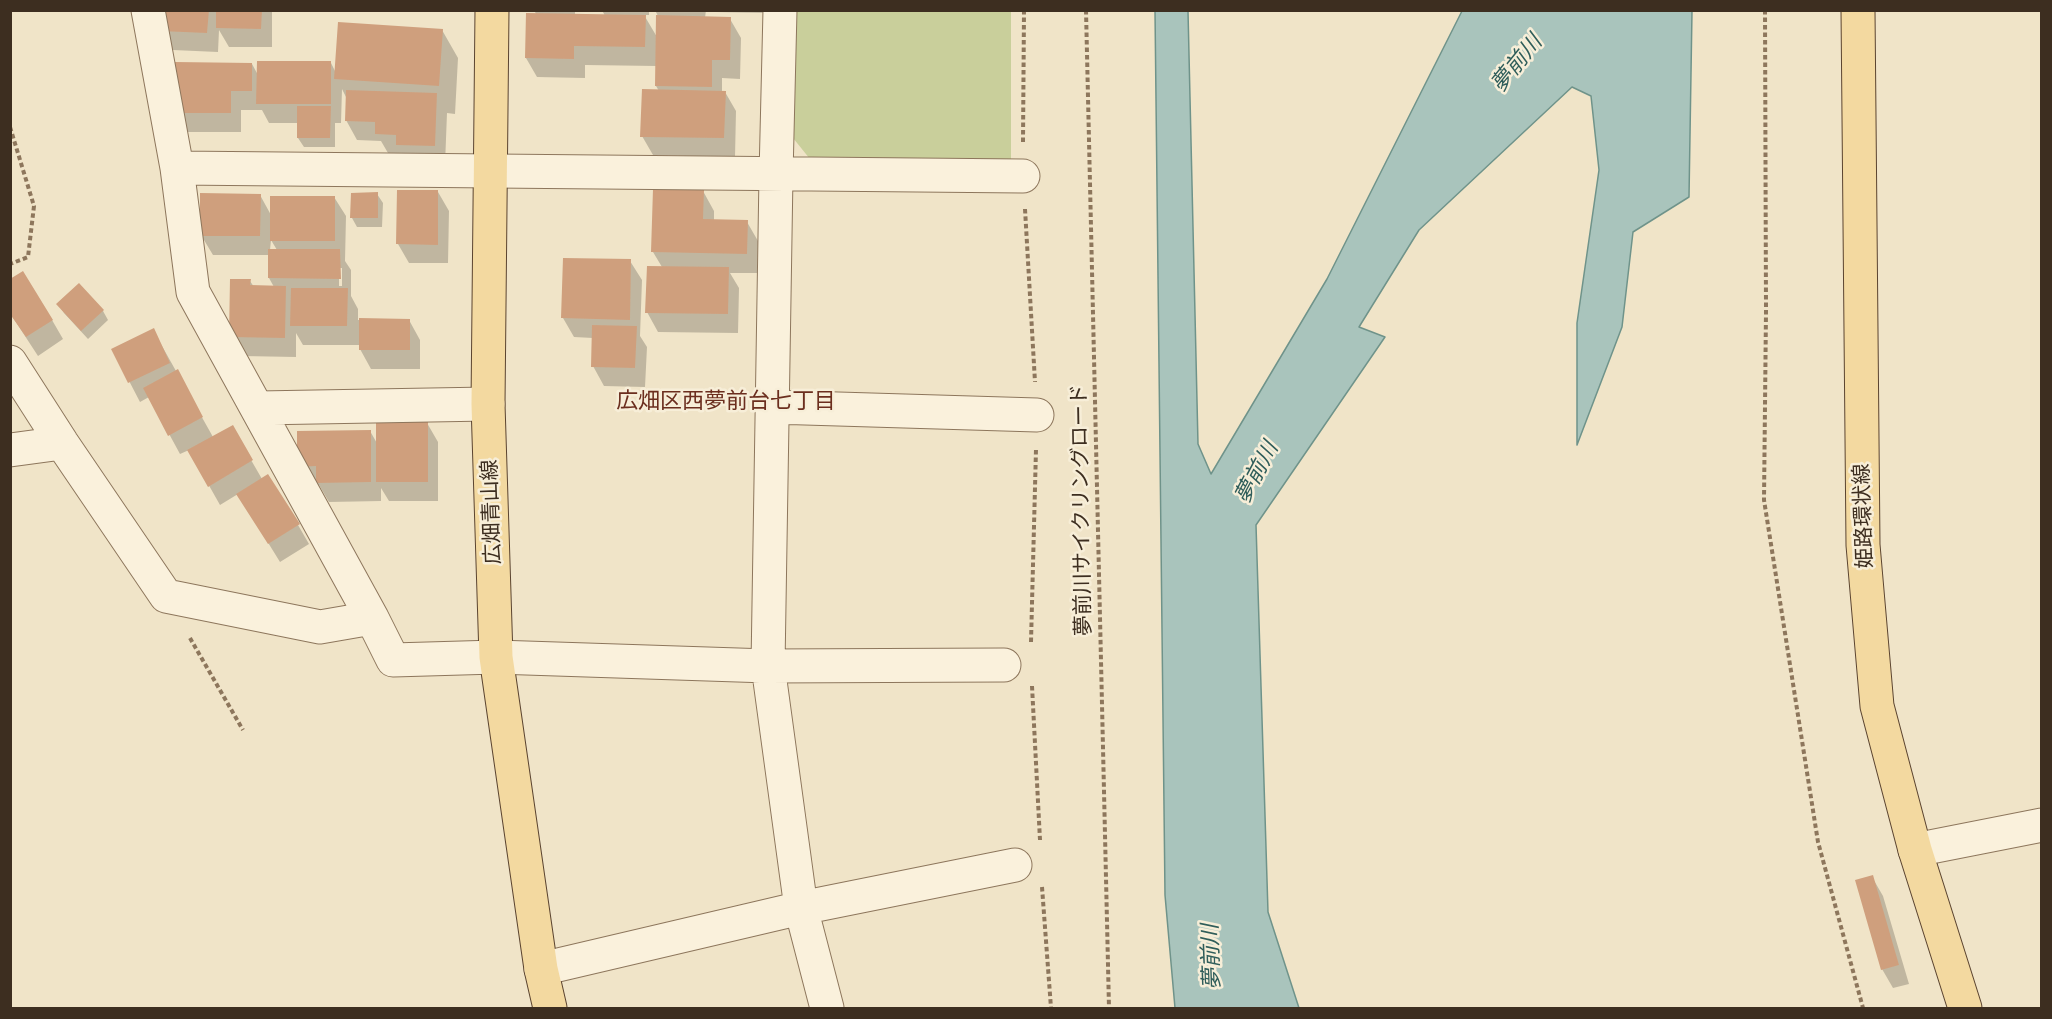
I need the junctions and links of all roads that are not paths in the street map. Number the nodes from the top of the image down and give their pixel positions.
1 (148, 10) edge
2 (492, 10) edge
3 (780, 10) edge
4 (1858, 10) edge
5 (177, 168) junction
6 (489, 170) junction
7 (776, 175) junction
8 (1023, 176) road end
9 (10, 362) edge
10 (488, 404) junction
11 (772, 407) junction
12 (258, 408) junction
13 (1037, 415) road end
14 (62, 443) junction
15 (10, 450) edge
16 (372, 618) junction
17 (496, 657) junction
18 (1022, 665) road end
19 (768, 666) junction
20 (2042, 825) edge
21 (1915, 850) junction
22 (1027, 857) road end
23 (801, 908) junction
24 (541, 969) junction
25 (550, 1008) edge
26 (827, 1008) edge
27 (1965, 1008) edge

1 - 5 street
2 - 6 main road, 広畑青山線
3 - 7 street
4 - 21 main road, 姫路環状線
5 - 6 street
5 - 12 street
6 - 7 street
6 - 10 main road, 広畑青山線
7 - 8 street
7 - 11 street
9 - 14 street
10 - 12 street
10 - 17 main road, 広畑青山線
11 - 13 street
11 - 19 street
12 - 16 street
14 - 15 street
14 - 16 street
16 - 17 street
17 - 19 street
17 - 24 main road, 広畑青山線
18 - 19 street
19 - 23 street
20 - 21 street
21 - 27 main road, 姫路環状線
22 - 23 street
23 - 24 street
23 - 26 street
24 - 25 main road, 広畑青山線

